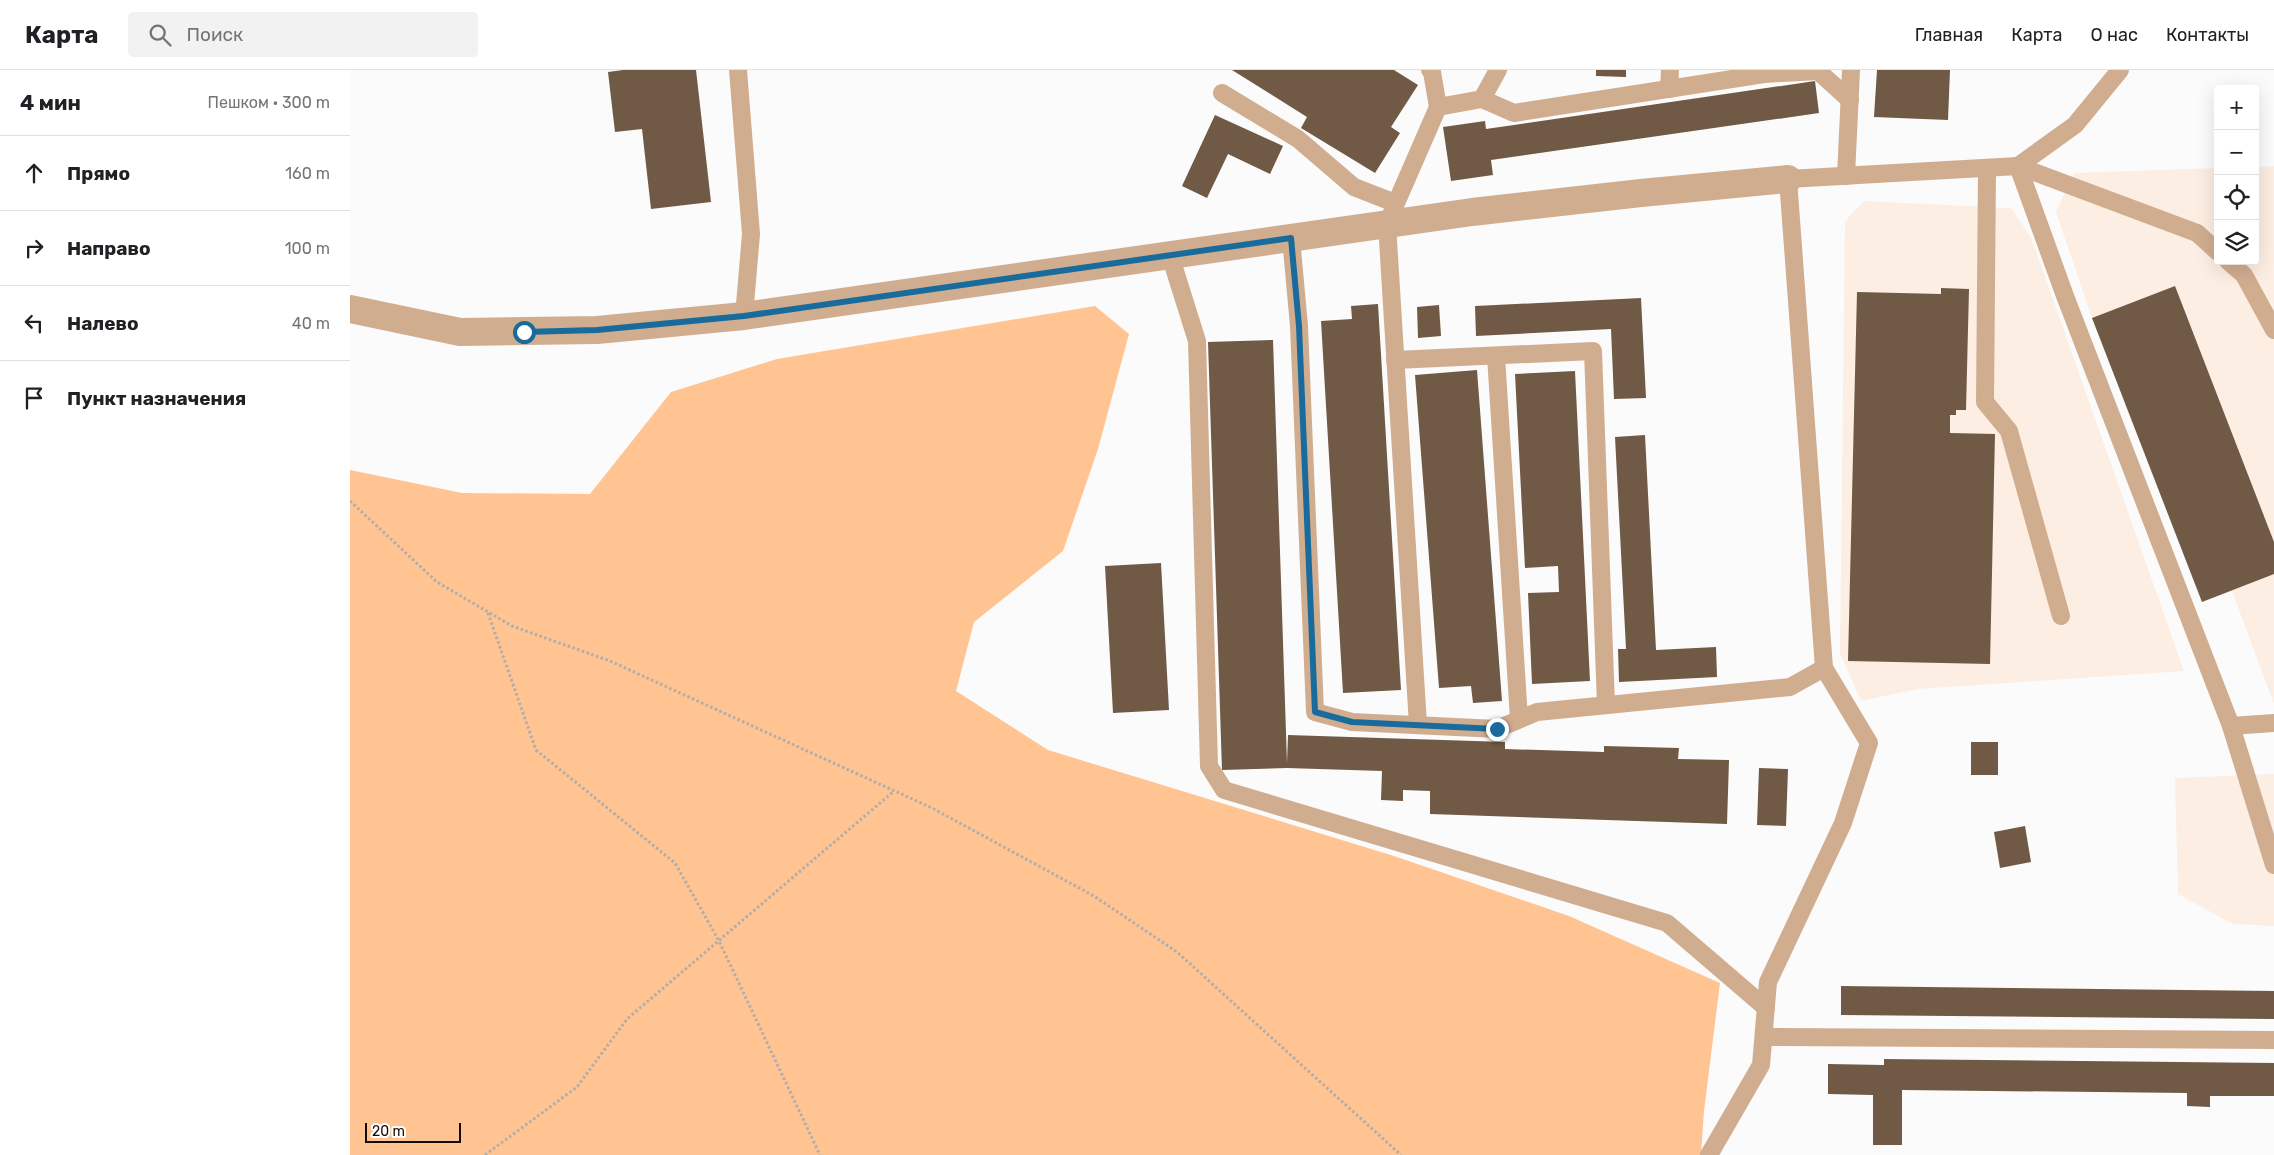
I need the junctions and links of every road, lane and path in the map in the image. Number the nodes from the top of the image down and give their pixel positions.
1 (738, 70) edge
2 (1430, 70) edge
3 (1498, 70) edge
4 (1670, 70) edge
5 (1851, 70) edge
6 (2120, 70) edge
7 (1764, 72) edge
8 (1669, 89) junction
9 (1222, 93) dead end
10 (1482, 100) junction
11 (1850, 100) junction
12 (1438, 107) junction
13 (2018, 166) junction
14 (1987, 168) junction
15 (1846, 176) junction
16 (1788, 179) junction
17 (1391, 214) junction
18 (1291, 238) junction
19 (2214, 249) edge
20 (1170, 255) junction
21 (2233, 265) edge
22 (350, 309) edge
23 (744, 316) junction
24 (2274, 330) edge
25 (1496, 356) junction
26 (1395, 360) junction
27 (350, 501) edge
28 (488, 612) junction
29 (2061, 616) dead end
30 (1824, 668) junction
31 (1606, 705) junction
32 (1519, 719) junction
33 (2274, 723) edge
34 (1418, 725) junction
35 (2231, 726) junction
36 (894, 790) junction
37 (2274, 865) edge
38 (719, 941) junction
39 (1766, 1008) junction
40 (1764, 1036) junction
41 (2274, 1040) edge
42 (485, 1155) edge
43 (820, 1155) edge
44 (1400, 1155) edge
45 (1709, 1155) edge

1 - 23 lane
2 - 12 lane
3 - 10 lane
4 - 8 lane
5 - 11 lane
6 - 13 lane
7 - 8 lane
7 - 11 lane
8 - 10 lane
9 - 17 lane
10 - 12 lane
11 - 15 lane
12 - 17 lane
13 - 14 lane
13 - 19 lane
13 - 35 lane
14 - 15 lane
14 - 29 lane
15 - 16 lane
16 - 17 street
16 - 30 lane
17 - 18 street
17 - 26 lane
18 - 20 street
18 - 34 lane
20 - 23 street
20 - 39 lane
21 - 24 lane
22 - 23 street
25 - 26 lane
25 - 31 lane
25 - 32 lane
26 - 34 lane
27 - 28 path
28 - 36 path
28 - 38 path
30 - 31 lane
30 - 39 lane
31 - 32 lane
32 - 34 lane
33 - 35 lane
35 - 37 lane
36 - 38 path
36 - 44 path
38 - 42 path
38 - 43 path
39 - 40 lane
40 - 41 lane
40 - 45 lane

